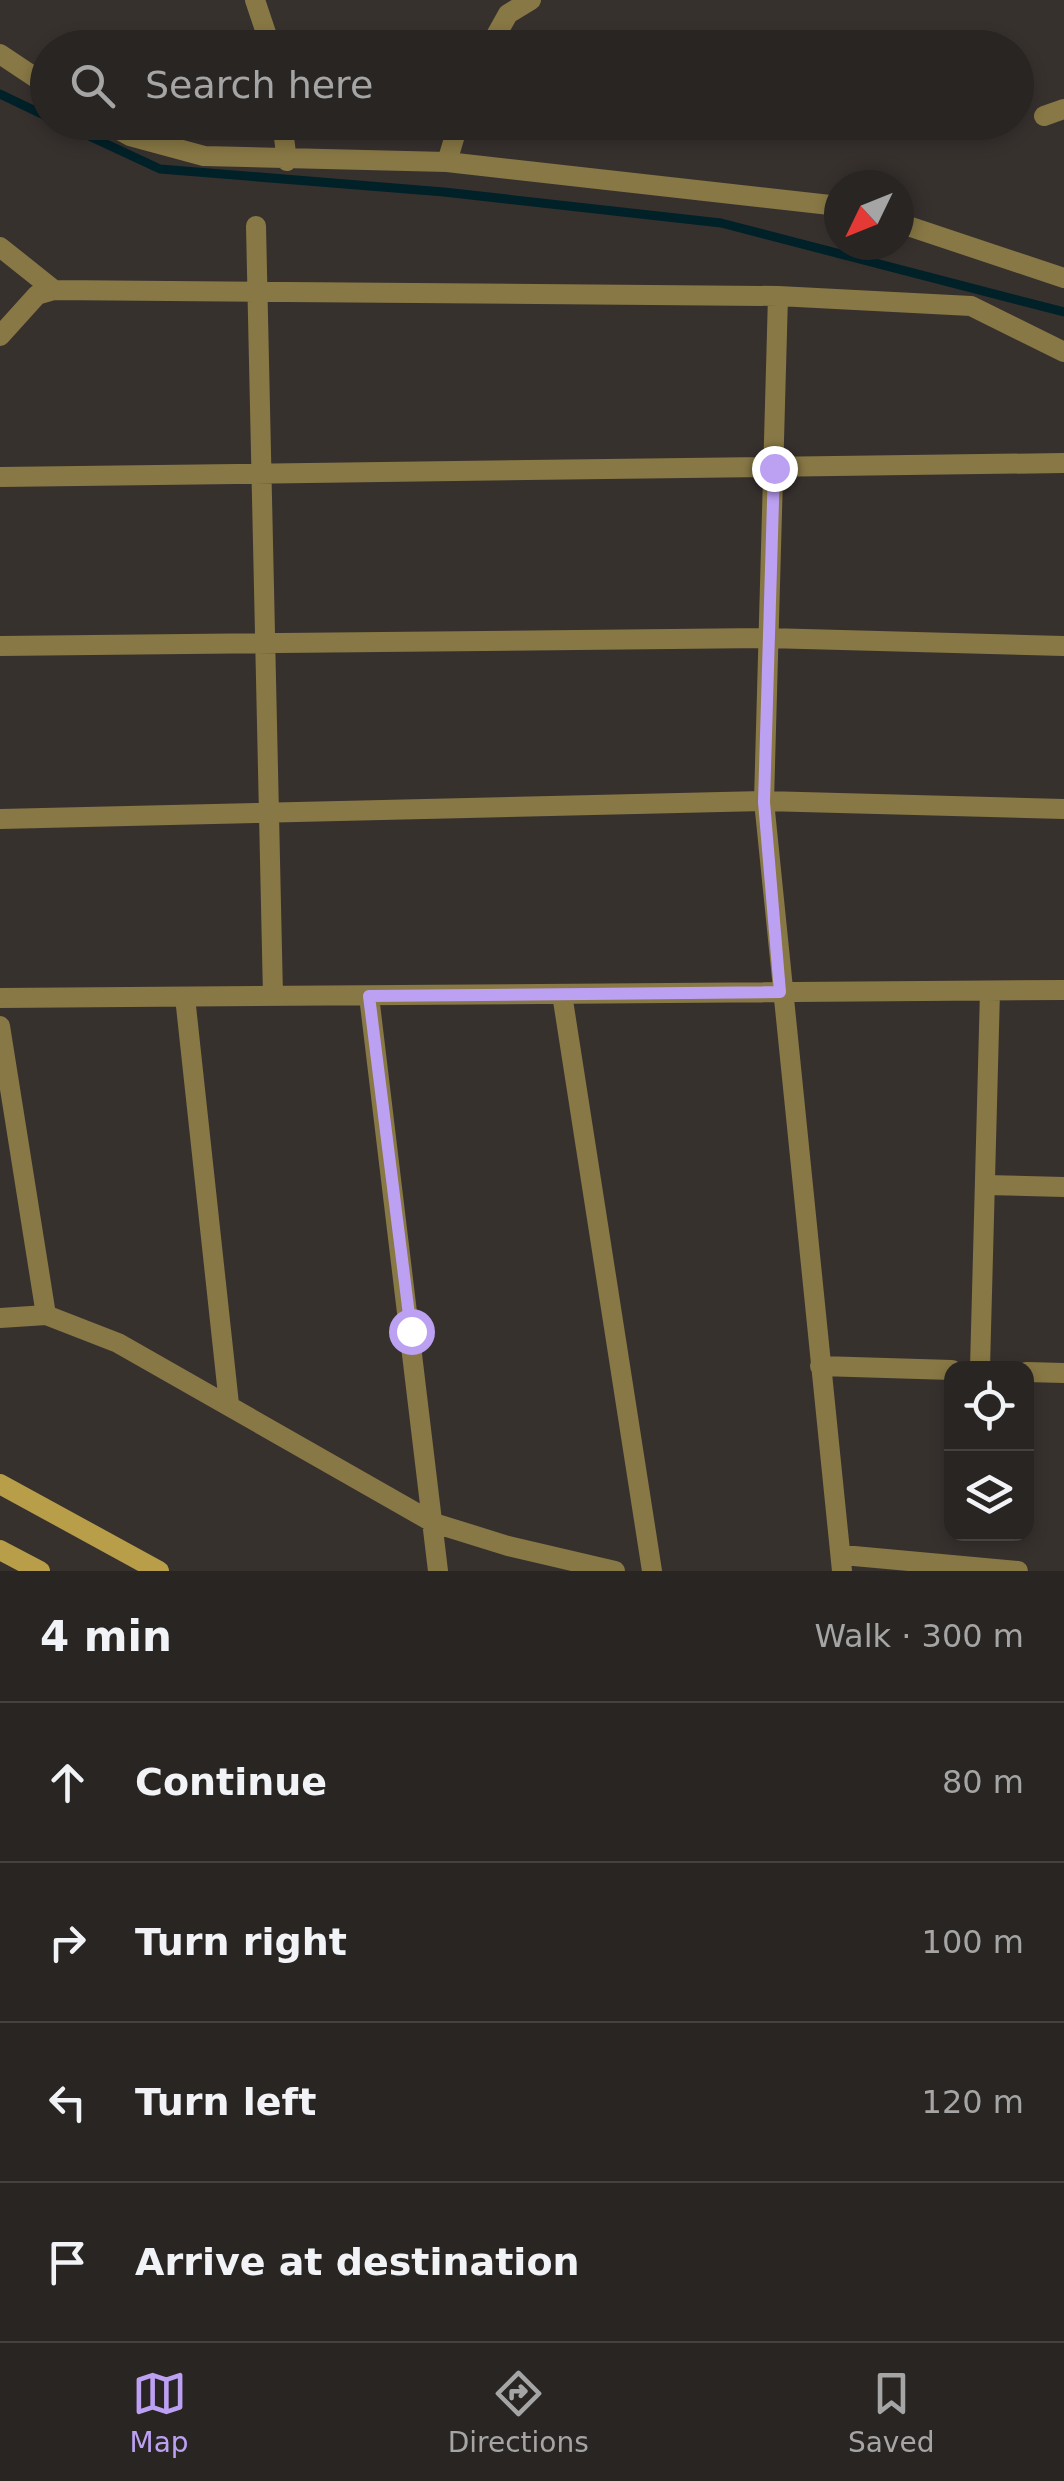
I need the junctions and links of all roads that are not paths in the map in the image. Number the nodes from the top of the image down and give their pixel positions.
1 (255, 0) edge
2 (531, 0) edge
3 (265, 30) edge
4 (500, 30) edge
5 (0, 54) edge
6 (30, 74) edge
7 (145, 140) edge
8 (284, 140) edge
9 (454, 140) edge
10 (287, 161) junction
11 (447, 162) junction
12 (824, 204) edge
13 (256, 226) dead end
14 (914, 228) edge
15 (0, 247) edge
16 (1064, 278) edge
17 (51, 288) junction
18 (258, 295) junction
19 (778, 296) junction
20 (0, 336) edge
21 (1064, 352) edge
22 (1064, 464) edge
23 (774, 468) junction
24 (261, 475) junction
25 (0, 477) edge
26 (767, 638) junction
27 (265, 645) junction
28 (0, 646) edge
29 (1064, 646) edge
30 (764, 802) junction
31 (1064, 809) edge
32 (266, 814) junction
33 (0, 818) edge
34 (1064, 990) edge
35 (990, 991) junction
36 (780, 992) junction
37 (562, 994) junction
38 (273, 996) junction
39 (369, 996) junction
40 (185, 997) junction
41 (0, 998) edge
42 (0, 1026) edge
43 (985, 1184) junction
44 (1064, 1187) edge
45 (46, 1315) junction
46 (0, 1318) edge
47 (980, 1361) edge
48 (820, 1366) junction
49 (944, 1370) edge
50 (1034, 1372) edge
51 (1064, 1373) edge
52 (229, 1404) junction
53 (0, 1484) edge
54 (434, 1523) junction
55 (0, 1550) edge
56 (843, 1563) edge
57 (40, 1571) edge
58 (159, 1571) edge
59 (438, 1571) edge
60 (616, 1571) edge
61 (652, 1571) edge
62 (1018, 1571) edge

1 - 3 street
2 - 4 street
5 - 6 street
7 - 10 street
8 - 10 street
9 - 11 street
10 - 11 street
11 - 12 street
13 - 18 street
14 - 16 street
15 - 17 street
17 - 18 street
17 - 20 street
18 - 19 street
18 - 24 street
19 - 21 street
19 - 23 street
22 - 23 street
23 - 24 street
23 - 26 street
24 - 25 street
24 - 27 street
26 - 27 street
26 - 29 street
26 - 30 street
27 - 28 street
27 - 32 street
30 - 31 street
30 - 32 street
30 - 36 street
32 - 33 street
32 - 38 street
34 - 35 street
35 - 36 street
35 - 43 street
36 - 37 street
36 - 48 street
37 - 39 street
37 - 61 street
38 - 39 street
38 - 40 street
39 - 54 street
40 - 41 street
40 - 52 street
42 - 45 street
43 - 44 street
43 - 47 street
45 - 46 street
45 - 52 street
48 - 49 street
48 - 56 street
50 - 51 street
52 - 54 street
53 - 58 main road
54 - 59 street
54 - 60 street
55 - 57 main road
56 - 62 street

